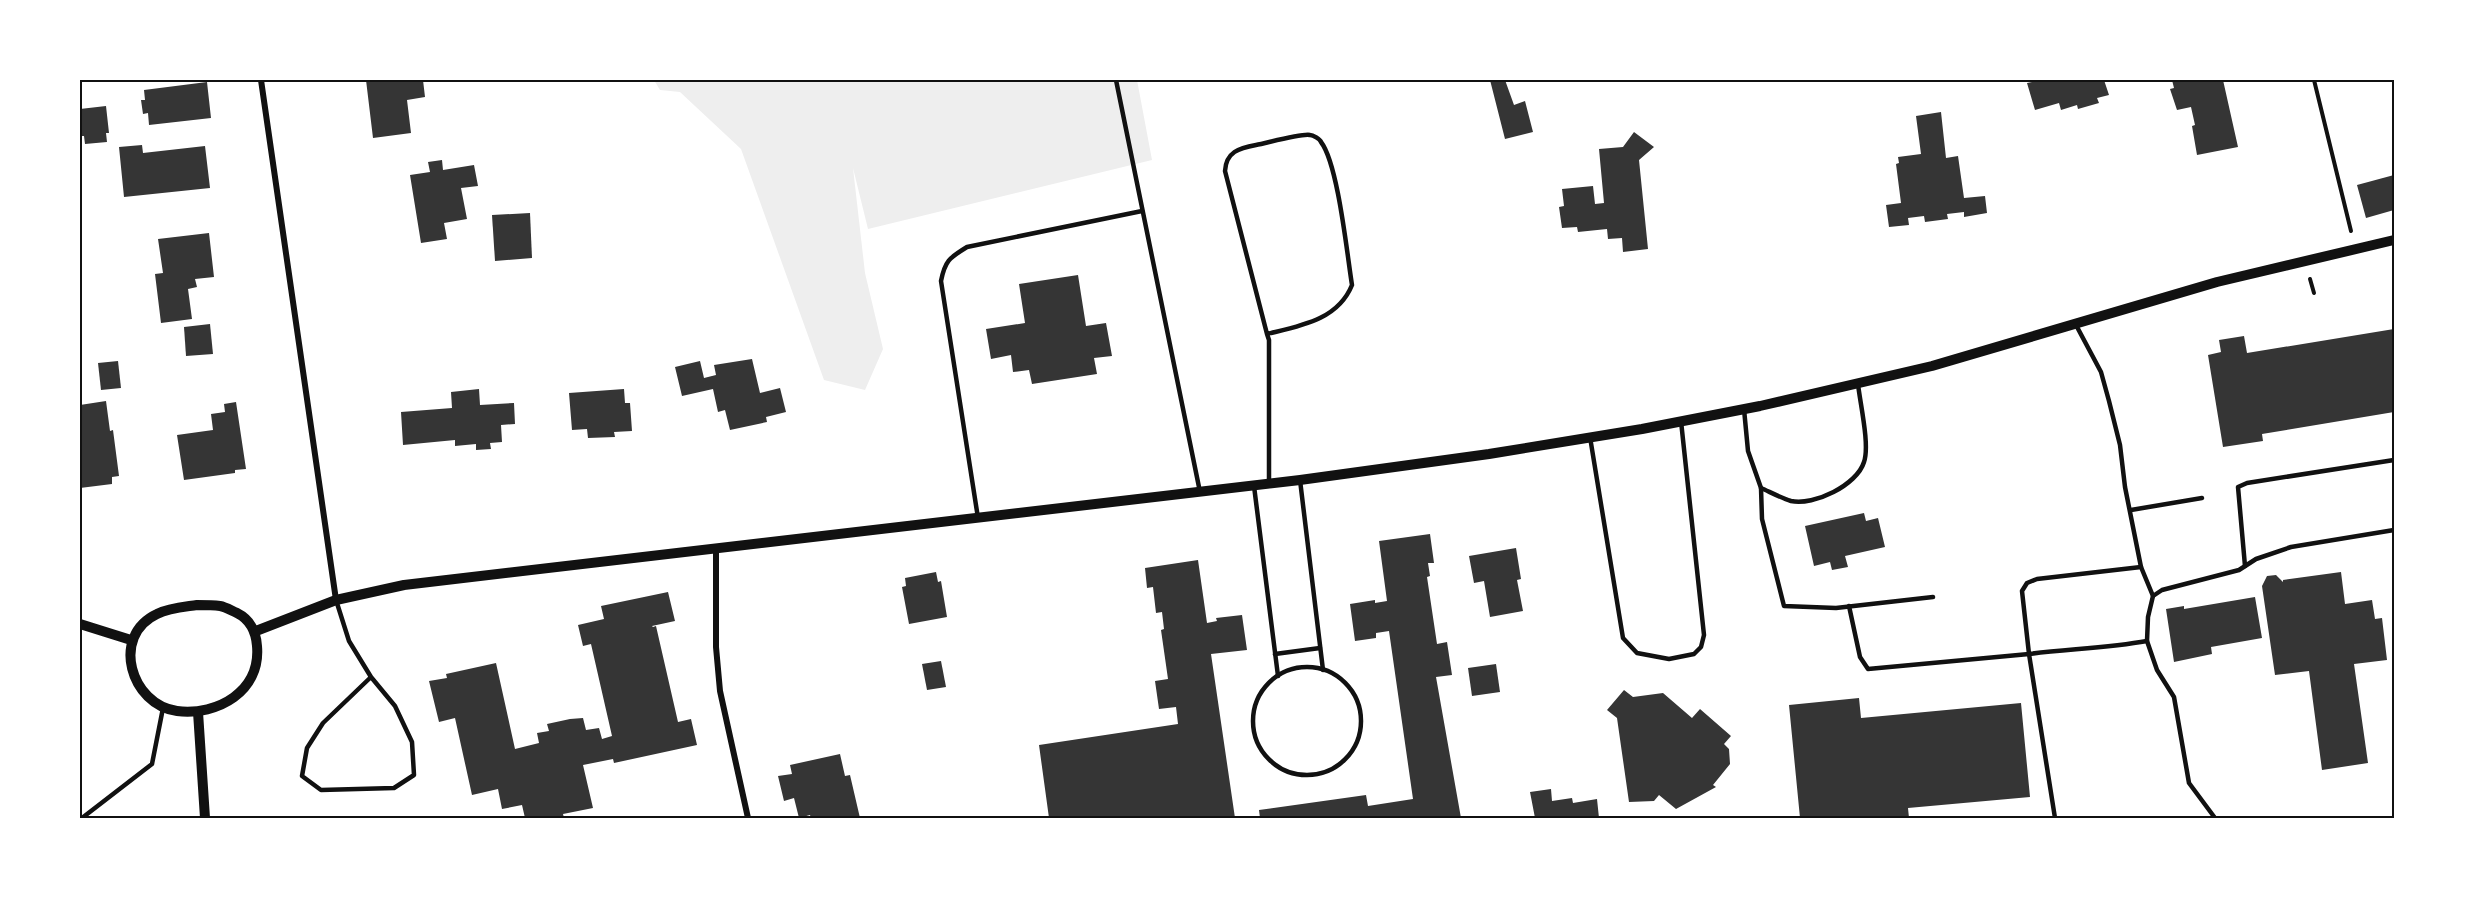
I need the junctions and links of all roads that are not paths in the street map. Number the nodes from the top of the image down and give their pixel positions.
1 (261, 80) edge
2 (1116, 80) edge
3 (1142, 211) junction
4 (2394, 240) edge
5 (2076, 324) junction
6 (1267, 334) junction
7 (1858, 384) junction
8 (1744, 409) junction
9 (1681, 421) junction
10 (1590, 438) junction
11 (2394, 460) edge
12 (1300, 480) junction
13 (1269, 484) junction
14 (1254, 486) junction
15 (1761, 488) junction
16 (1200, 492) junction
17 (2202, 498) dead end
18 (2130, 510) junction
19 (978, 518) junction
20 (2394, 530) edge
21 (716, 549) junction
22 (2245, 566) junction
23 (2141, 567) junction
24 (2153, 596) junction
25 (1933, 597) dead end
26 (336, 600) junction
27 (1849, 606) junction
28 (80, 624) edge
29 (256, 631) junction
30 (131, 640) junction
31 (2148, 641) junction
32 (1320, 648) junction
33 (1275, 654) junction
34 (2029, 654) junction
35 (1323, 670) junction
36 (371, 676) junction
37 (1278, 676) junction
38 (164, 708) junction
39 (198, 712) junction
40 (82, 819) edge
41 (205, 819) edge
42 (748, 819) edge
43 (2055, 819) edge
44 (2215, 819) edge

1 - 26 street
2 - 3 lane
3 - 16 lane
3 - 19 lane
4 - 5 street
5 - 7 street
5 - 18 lane
6 - 6 lane
6 - 13 lane
7 - 8 street
7 - 15 lane
8 - 9 street
8 - 15 lane
9 - 10 street
9 - 10 lane
10 - 12 street
11 - 22 lane
12 - 13 street
12 - 32 lane
13 - 14 street
14 - 16 street
14 - 33 lane
15 - 27 lane
16 - 19 street
17 - 18 lane
18 - 23 lane
19 - 21 street
20 - 22 lane
21 - 26 street
21 - 42 street
22 - 24 lane
23 - 24 lane
23 - 34 lane
24 - 31 lane
25 - 27 lane
26 - 29 street
26 - 36 lane
27 - 34 lane
28 - 30 street
29 - 30 street
29 - 39 street
30 - 38 street
31 - 34 lane
31 - 44 lane
32 - 33 lane
32 - 35 lane
33 - 37 lane
34 - 43 lane
35 - 37 lane
35 - 37 lane
36 - 36 lane
38 - 39 street
38 - 40 lane
39 - 41 street

